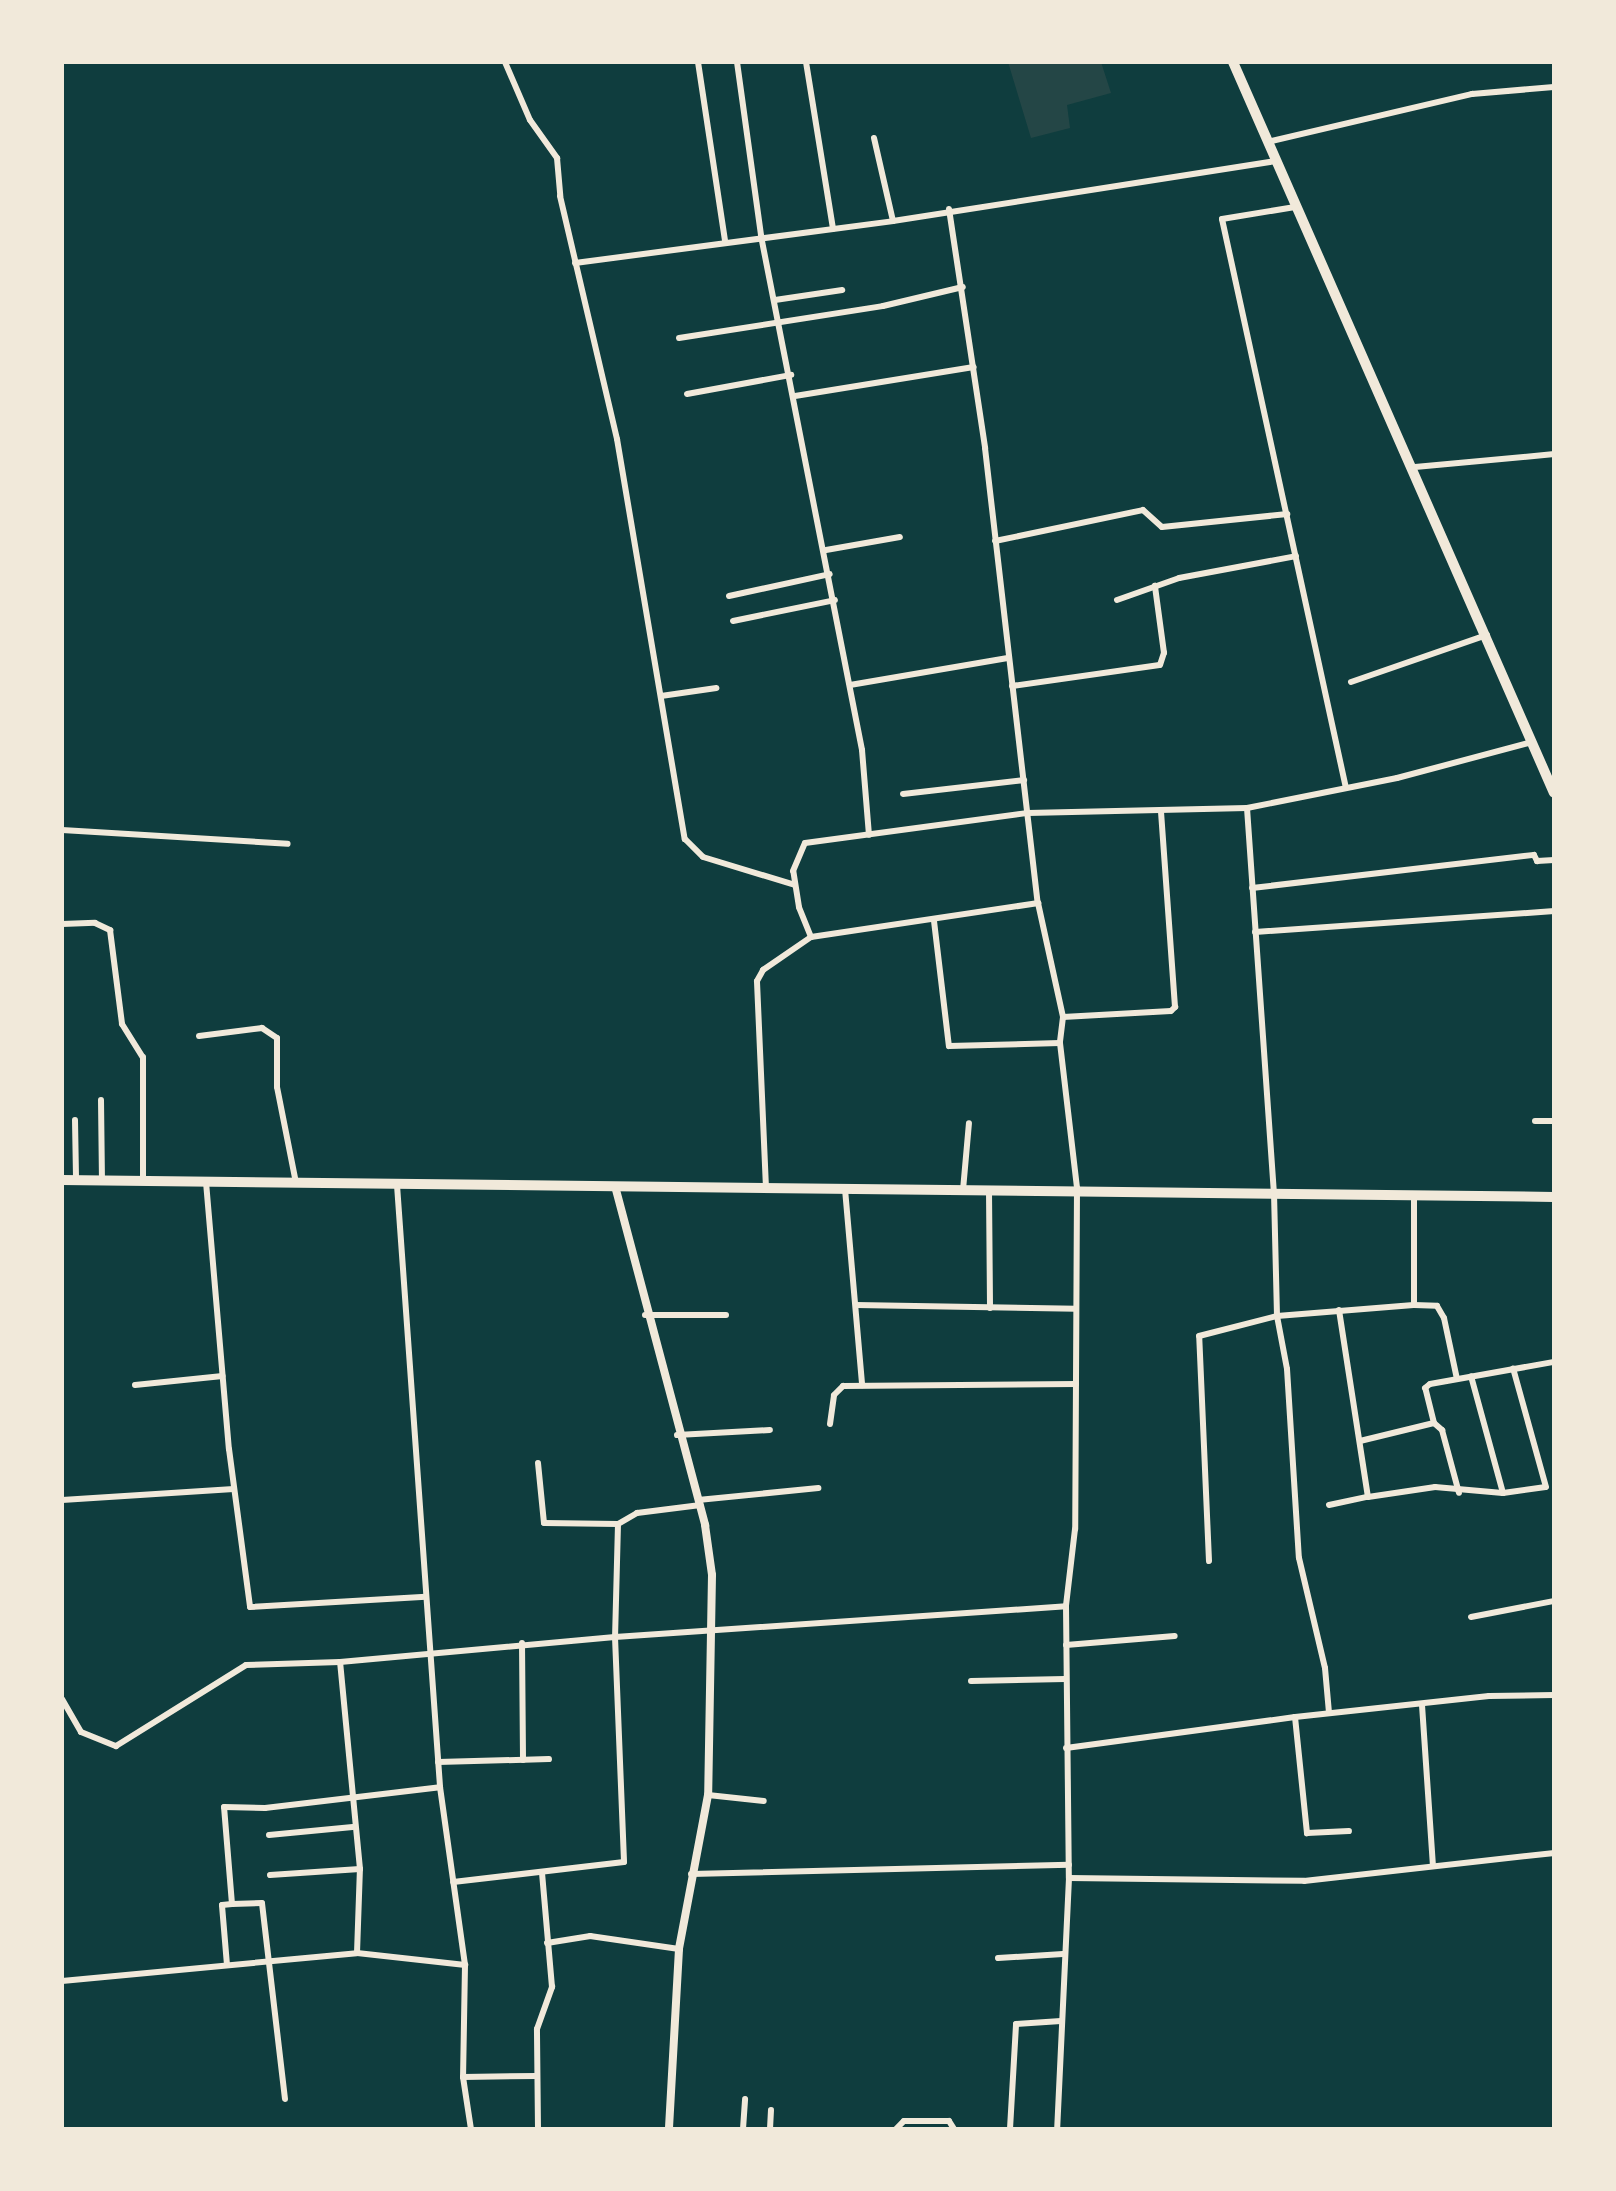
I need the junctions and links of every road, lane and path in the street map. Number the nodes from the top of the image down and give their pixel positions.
1 (505, 62) edge
2 (698, 62) edge
3 (737, 62) edge
4 (806, 62) edge
5 (1233, 62) edge
6 (1554, 87) edge
7 (874, 138) dead end
8 (1267, 142) junction
9 (1275, 161) junction
10 (1295, 207) junction
11 (949, 209) junction
12 (893, 221) junction
13 (833, 229) junction
14 (761, 236) junction
15 (725, 241) junction
16 (575, 263) junction
17 (963, 287) junction
18 (842, 290) dead end
19 (775, 300) junction
20 (779, 319) junction
21 (679, 338) dead end
22 (974, 367) junction
23 (791, 375) junction
24 (687, 394) dead end
25 (795, 396) junction
26 (1554, 454) edge
27 (1415, 467) junction
28 (1287, 514) junction
29 (900, 537) dead end
30 (995, 541) junction
31 (826, 550) junction
32 (1296, 556) junction
33 (830, 574) junction
34 (1155, 586) junction
35 (729, 596) dead end
36 (835, 600) junction
37 (1117, 600) dead end
38 (733, 621) dead end
39 (1487, 635) junction
40 (1008, 658) junction
41 (1351, 682) dead end
42 (850, 685) junction
43 (1012, 686) junction
44 (716, 688) dead end
45 (661, 696) junction
46 (1532, 742) junction
47 (1024, 780) junction
48 (1346, 788) junction
49 (1554, 793) edge
50 (903, 794) dead end
51 (1247, 808) junction
52 (1161, 811) junction
53 (1028, 813) junction
54 (62, 830) edge
55 (869, 835) junction
56 (288, 844) dead end
57 (1554, 860) edge
58 (795, 885) junction
59 (1252, 888) junction
60 (1038, 903) junction
61 (1554, 911) edge
62 (934, 921) junction
63 (62, 924) edge
64 (1255, 932) junction
65 (811, 937) junction
66 (1063, 1017) junction
67 (199, 1036) dead end
68 (1060, 1043) junction
69 (101, 1100) dead end
70 (75, 1120) dead end
71 (1535, 1121) dead end
72 (1554, 1121) edge
73 (969, 1123) dead end
74 (62, 1180) edge
75 (76, 1180) junction
76 (102, 1181) junction
77 (143, 1181) junction
78 (206, 1182) junction
79 (296, 1183) junction
80 (397, 1185) junction
81 (615, 1186) junction
82 (766, 1188) junction
83 (1077, 1188) junction
84 (845, 1189) junction
85 (963, 1190) junction
86 (989, 1191) junction
87 (1274, 1193) junction
88 (1414, 1195) junction
89 (1554, 1197) edge
90 (856, 1305) junction
91 (1414, 1305) junction
92 (990, 1308) junction
93 (1076, 1309) junction
94 (1339, 1310) junction
95 (645, 1315) junction
96 (726, 1315) dead end
97 (1277, 1316) junction
98 (1554, 1362) edge
99 (1513, 1368) junction
100 (223, 1376) junction
101 (1471, 1376) junction
102 (1457, 1379) junction
103 (1076, 1384) junction
104 (135, 1385) dead end
105 (862, 1385) junction
106 (1434, 1423) junction
107 (830, 1424) dead end
108 (770, 1430) dead end
109 (677, 1435) junction
110 (1360, 1441) junction
111 (538, 1463) dead end
112 (1550, 1487) edge
113 (818, 1488) dead end
114 (234, 1489) junction
115 (1459, 1493) junction
116 (1503, 1493) junction
117 (1368, 1497) junction
118 (62, 1500) edge
119 (699, 1502) junction
120 (1329, 1505) dead end
121 (618, 1524) junction
122 (1209, 1561) dead end
123 (426, 1597) junction
124 (1554, 1601) edge
125 (1066, 1606) junction
126 (1471, 1617) dead end
127 (713, 1630) junction
128 (1175, 1636) dead end
129 (615, 1637) junction
130 (522, 1643) junction
131 (1066, 1645) junction
132 (431, 1650) junction
133 (340, 1662) junction
134 (1065, 1679) junction
135 (971, 1681) dead end
136 (1554, 1695) edge
137 (62, 1699) edge
138 (1422, 1705) junction
139 (1329, 1713) junction
140 (1295, 1717) junction
141 (1066, 1748) junction
142 (549, 1759) dead end
143 (523, 1760) junction
144 (438, 1762) junction
145 (440, 1787) junction
146 (708, 1795) junction
147 (351, 1798) junction
148 (764, 1801) dead end
149 (353, 1827) junction
150 (1349, 1831) dead end
151 (269, 1835) dead end
152 (1554, 1853) edge
153 (1069, 1865) junction
154 (1433, 1865) junction
155 (360, 1869) junction
156 (542, 1873) junction
157 (691, 1874) junction
158 (270, 1875) dead end
159 (1069, 1878) junction
160 (453, 1882) junction
161 (232, 1904) junction
162 (547, 1943) junction
163 (679, 1949) junction
164 (357, 1953) junction
165 (1063, 1954) junction
166 (998, 1958) dead end
167 (272, 1962) junction
168 (227, 1965) junction
169 (465, 1965) junction
170 (62, 1981) edge
171 (1061, 2021) junction
172 (537, 2076) junction
173 (463, 2077) junction
174 (285, 2099) dead end
175 (745, 2099) dead end
176 (771, 2110) dead end
177 (471, 2129) edge
178 (538, 2129) edge
179 (669, 2129) edge
180 (743, 2129) edge
181 (770, 2129) edge
182 (896, 2129) edge
183 (954, 2129) edge
184 (1010, 2129) edge
185 (1057, 2129) edge

1 - 16 street
2 - 15 street
3 - 14 street
4 - 13 street
5 - 8 highway
6 - 8 street
7 - 12 street
8 - 9 highway
9 - 10 highway
9 - 11 street
10 - 27 highway
10 - 28 street
11 - 12 street
11 - 17 street
12 - 13 street
13 - 14 street
14 - 15 street
14 - 19 street
15 - 16 street
16 - 45 street
17 - 20 street
17 - 22 street
18 - 19 street
19 - 20 street
20 - 21 street
20 - 23 street
22 - 25 street
22 - 30 street
23 - 24 street
23 - 25 street
25 - 31 street
26 - 27 street
27 - 39 highway
28 - 30 street
28 - 32 street
29 - 31 street
30 - 40 street
31 - 33 street
32 - 34 street
32 - 48 street
33 - 35 street
33 - 36 street
34 - 37 street
34 - 43 street
36 - 38 street
36 - 42 street
39 - 41 street
39 - 46 highway
40 - 42 street
40 - 43 street
42 - 55 street
43 - 47 street
44 - 45 street
45 - 58 street
46 - 48 street
46 - 49 highway
47 - 50 street
47 - 53 street
48 - 51 street
51 - 52 street
51 - 59 street
52 - 53 street
52 - 66 street
53 - 55 street
53 - 60 street
54 - 56 street
55 - 58 street
57 - 59 street
58 - 65 street
59 - 64 street
60 - 62 street
60 - 66 street
61 - 64 street
62 - 65 street
62 - 68 street
63 - 77 street
64 - 87 street
65 - 82 street
66 - 68 street
67 - 79 street
68 - 83 street
69 - 76 street
70 - 75 street
71 - 72 street
73 - 85 street
74 - 75 highway
75 - 76 highway
76 - 77 highway
77 - 78 highway
78 - 79 highway
78 - 100 street
79 - 80 highway
80 - 81 highway
80 - 123 street
81 - 82 highway
81 - 95 street
82 - 84 highway
83 - 86 highway
83 - 87 highway
83 - 93 street
84 - 85 highway
84 - 90 street
85 - 86 highway
86 - 92 street
87 - 88 highway
87 - 97 street
88 - 89 highway
88 - 91 street
90 - 92 street
90 - 105 street
91 - 94 street
91 - 102 street
92 - 93 street
93 - 103 street
94 - 97 street
94 - 110 street
95 - 96 street
95 - 109 street
97 - 122 street
97 - 139 street
98 - 99 street
99 - 101 street
99 - 112 street
100 - 104 street
100 - 114 street
101 - 102 street
101 - 116 street
102 - 106 street
103 - 105 street
103 - 125 street
105 - 107 street
106 - 110 street
106 - 115 street
108 - 109 street
109 - 119 street
110 - 117 street
111 - 121 street
112 - 116 street
113 - 119 street
114 - 118 street
114 - 123 street
115 - 116 street
115 - 117 street
117 - 120 street
119 - 121 street
119 - 127 street
121 - 129 street
123 - 132 street
124 - 126 street
125 - 127 street
125 - 131 street
127 - 129 street
127 - 146 street
128 - 131 street
129 - 130 street
129 - 156 street
130 - 132 street
130 - 143 street
131 - 134 street
132 - 133 street
132 - 144 street
133 - 137 street
133 - 147 street
134 - 135 street
134 - 141 street
136 - 138 street
138 - 139 street
138 - 154 street
139 - 140 street
140 - 141 street
140 - 150 street
141 - 153 street
142 - 143 street
143 - 144 street
144 - 145 street
145 - 147 street
145 - 160 street
146 - 148 street
146 - 157 street
147 - 149 street
147 - 161 street
149 - 151 street
149 - 155 street
152 - 154 street
153 - 157 street
153 - 159 street
154 - 159 street
155 - 158 street
155 - 164 street
156 - 160 street
156 - 162 street
157 - 163 street
159 - 165 street
160 - 169 street
161 - 167 street
161 - 168 street
162 - 163 street
162 - 172 street
163 - 179 street
164 - 167 street
164 - 169 street
165 - 166 street
165 - 171 street
167 - 168 street
167 - 174 street
168 - 170 street
169 - 173 street
171 - 184 street
171 - 185 street
172 - 173 street
172 - 178 street
173 - 177 street
175 - 180 street
176 - 181 street
182 - 183 street

